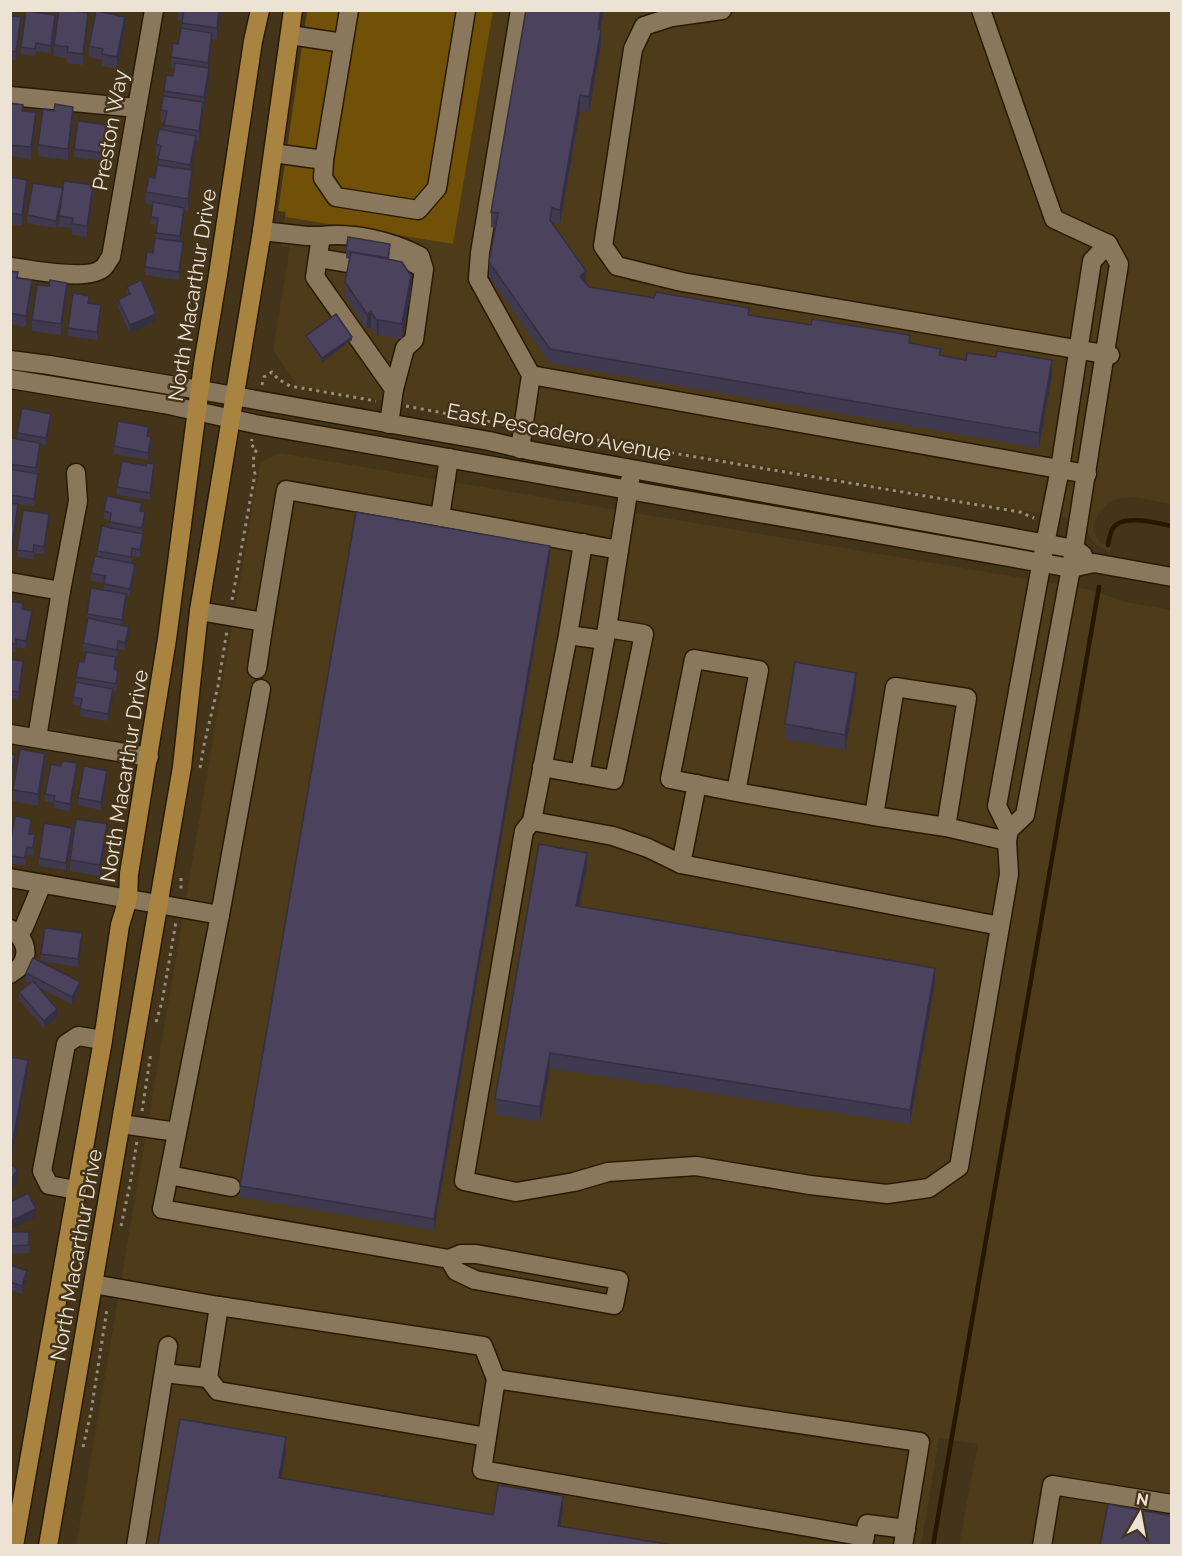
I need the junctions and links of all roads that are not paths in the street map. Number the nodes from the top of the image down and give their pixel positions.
1 (154, 10) edge
2 (260, 10) edge
3 (293, 10) edge
4 (349, 10) edge
5 (466, 10) edge
6 (520, 10) edge
7 (722, 10) edge
8 (981, 10) edge
9 (290, 35) junction
10 (343, 43) junction
11 (10, 96) edge
12 (137, 108) junction
13 (273, 153) junction
14 (324, 160) junction
15 (262, 231) junction
16 (1108, 244) junction
17 (320, 247) junction
18 (10, 267) edge
19 (405, 348) junction
20 (1078, 349) junction
21 (1108, 355) junction
22 (10, 360) edge
23 (531, 375) junction
24 (10, 379) edge
25 (200, 390) junction
26 (235, 396) junction
27 (393, 396) junction
28 (197, 412) junction
29 (230, 419) junction
30 (388, 423) junction
31 (520, 448) junction
32 (448, 458) junction
33 (632, 469) junction
34 (1060, 469) junction
35 (76, 473) dead end
36 (1087, 474) junction
37 (628, 490) junction
38 (440, 517) junction
39 (583, 543) junction
40 (1045, 544) junction
41 (1075, 549) junction
42 (619, 550) junction
43 (1041, 563) junction
44 (1094, 563) junction
45 (1071, 568) junction
46 (1172, 577) edge
47 (10, 582) edge
48 (61, 591) junction
49 (199, 611) junction
50 (264, 622) junction
51 (606, 634) junction
52 (568, 635) junction
53 (258, 669) dead end
54 (261, 689) dead end
55 (10, 734) edge
56 (37, 738) junction
57 (1007, 753) junction
58 (149, 757) junction
59 (1035, 759) junction
60 (542, 767) junction
61 (580, 774) junction
62 (697, 784) junction
63 (736, 792) junction
64 (874, 816) junction
65 (532, 821) junction
66 (946, 827) junction
67 (1008, 835) junction
68 (681, 864) junction
69 (10, 878) edge
70 (42, 884) junction
71 (128, 899) junction
72 (158, 905) junction
73 (220, 915) junction
74 (1000, 926) junction
75 (15, 932) edge
76 (10, 974) edge
77 (102, 1040) junction
78 (121, 1124) junction
79 (177, 1132) junction
80 (169, 1175) junction
81 (231, 1187) dead end
82 (76, 1190) junction
83 (449, 1259) junction
84 (102, 1285) junction
85 (219, 1306) junction
86 (168, 1346) dead end
87 (164, 1372) junction
88 (208, 1378) junction
89 (496, 1379) junction
90 (487, 1437) junction
91 (1172, 1504) edge
92 (904, 1537) edge
93 (864, 1541) edge
94 (14, 1545) edge
95 (48, 1545) edge
96 (136, 1545) edge
97 (1042, 1545) edge

1 - 12 street, Preston Way
2 - 25 main road, North Macarthur Drive
3 - 9 main road, North Macarthur Drive
4 - 10 street
5 - 14 street
6 - 23 street
7 - 20 street
8 - 16 street
9 - 10 street
9 - 13 main road, North Macarthur Drive
10 - 14 street
11 - 12 street
12 - 18 street, Preston Way
13 - 14 street
13 - 15 main road, North Macarthur Drive
15 - 17 street
15 - 26 main road, North Macarthur Drive
16 - 20 street
16 - 21 street
17 - 19 street
17 - 19 street
17 - 27 street
19 - 27 street
20 - 21 street
20 - 34 street
21 - 36 street
22 - 25 street, East Pescadero Avenue
23 - 31 street
23 - 34 street
24 - 28 street, East Pescadero Avenue
25 - 26 street, East Pescadero Avenue
25 - 28 main road, North Macarthur Drive
26 - 29 main road, North Macarthur Drive
26 - 30 street, East Pescadero Avenue
27 - 30 street
28 - 29 street, East Pescadero Avenue
28 - 58 main road, North Macarthur Drive
29 - 32 street, East Pescadero Avenue
29 - 49 main road, North Macarthur Drive
30 - 31 street, East Pescadero Avenue
31 - 33 street, East Pescadero Avenue
32 - 37 street, East Pescadero Avenue
32 - 38 street
33 - 37 street
33 - 40 street, East Pescadero Avenue
34 - 36 street
34 - 40 street
35 - 48 street
36 - 41 street
37 - 42 street
37 - 43 street, East Pescadero Avenue
38 - 39 street
38 - 50 street
39 - 42 street
39 - 52 street
40 - 41 street, East Pescadero Avenue
40 - 43 street
41 - 44 street, East Pescadero Avenue
41 - 45 street
42 - 51 street
43 - 45 street, East Pescadero Avenue
43 - 57 street
44 - 45 street, East Pescadero Avenue
44 - 46 street, East Pescadero Avenue
45 - 59 street
47 - 48 street
48 - 56 street
49 - 50 street
49 - 72 main road, North Macarthur Drive
50 - 53 street
51 - 52 street
51 - 61 street
51 - 61 street
52 - 60 street
54 - 73 street
55 - 56 street
56 - 58 street
57 - 59 street
57 - 67 street
58 - 71 main road, North Macarthur Drive
59 - 67 street
60 - 61 street
60 - 65 street
62 - 63 street
62 - 63 street
62 - 68 street
63 - 64 street
64 - 66 street
64 - 66 street
65 - 68 street
65 - 74 street
66 - 67 street
67 - 74 street
68 - 74 street
69 - 70 street
70 - 71 street
70 - 75 street
71 - 72 street
71 - 77 main road, North Macarthur Drive
72 - 73 street
72 - 78 main road, North Macarthur Drive
73 - 79 street
75 - 76 street
77 - 82 main road, North Macarthur Drive
77 - 82 street
78 - 79 street
78 - 84 main road, North Macarthur Drive
79 - 80 street
80 - 81 street
80 - 83 street
82 - 94 main road, North Macarthur Drive
83 - 83 street
84 - 85 street
84 - 95 main road, North Macarthur Drive
85 - 88 street
85 - 89 street
86 - 87 street
87 - 88 street
87 - 96 street
88 - 90 street
89 - 90 street
89 - 92 street
90 - 93 street
91 - 97 street
92 - 93 street

